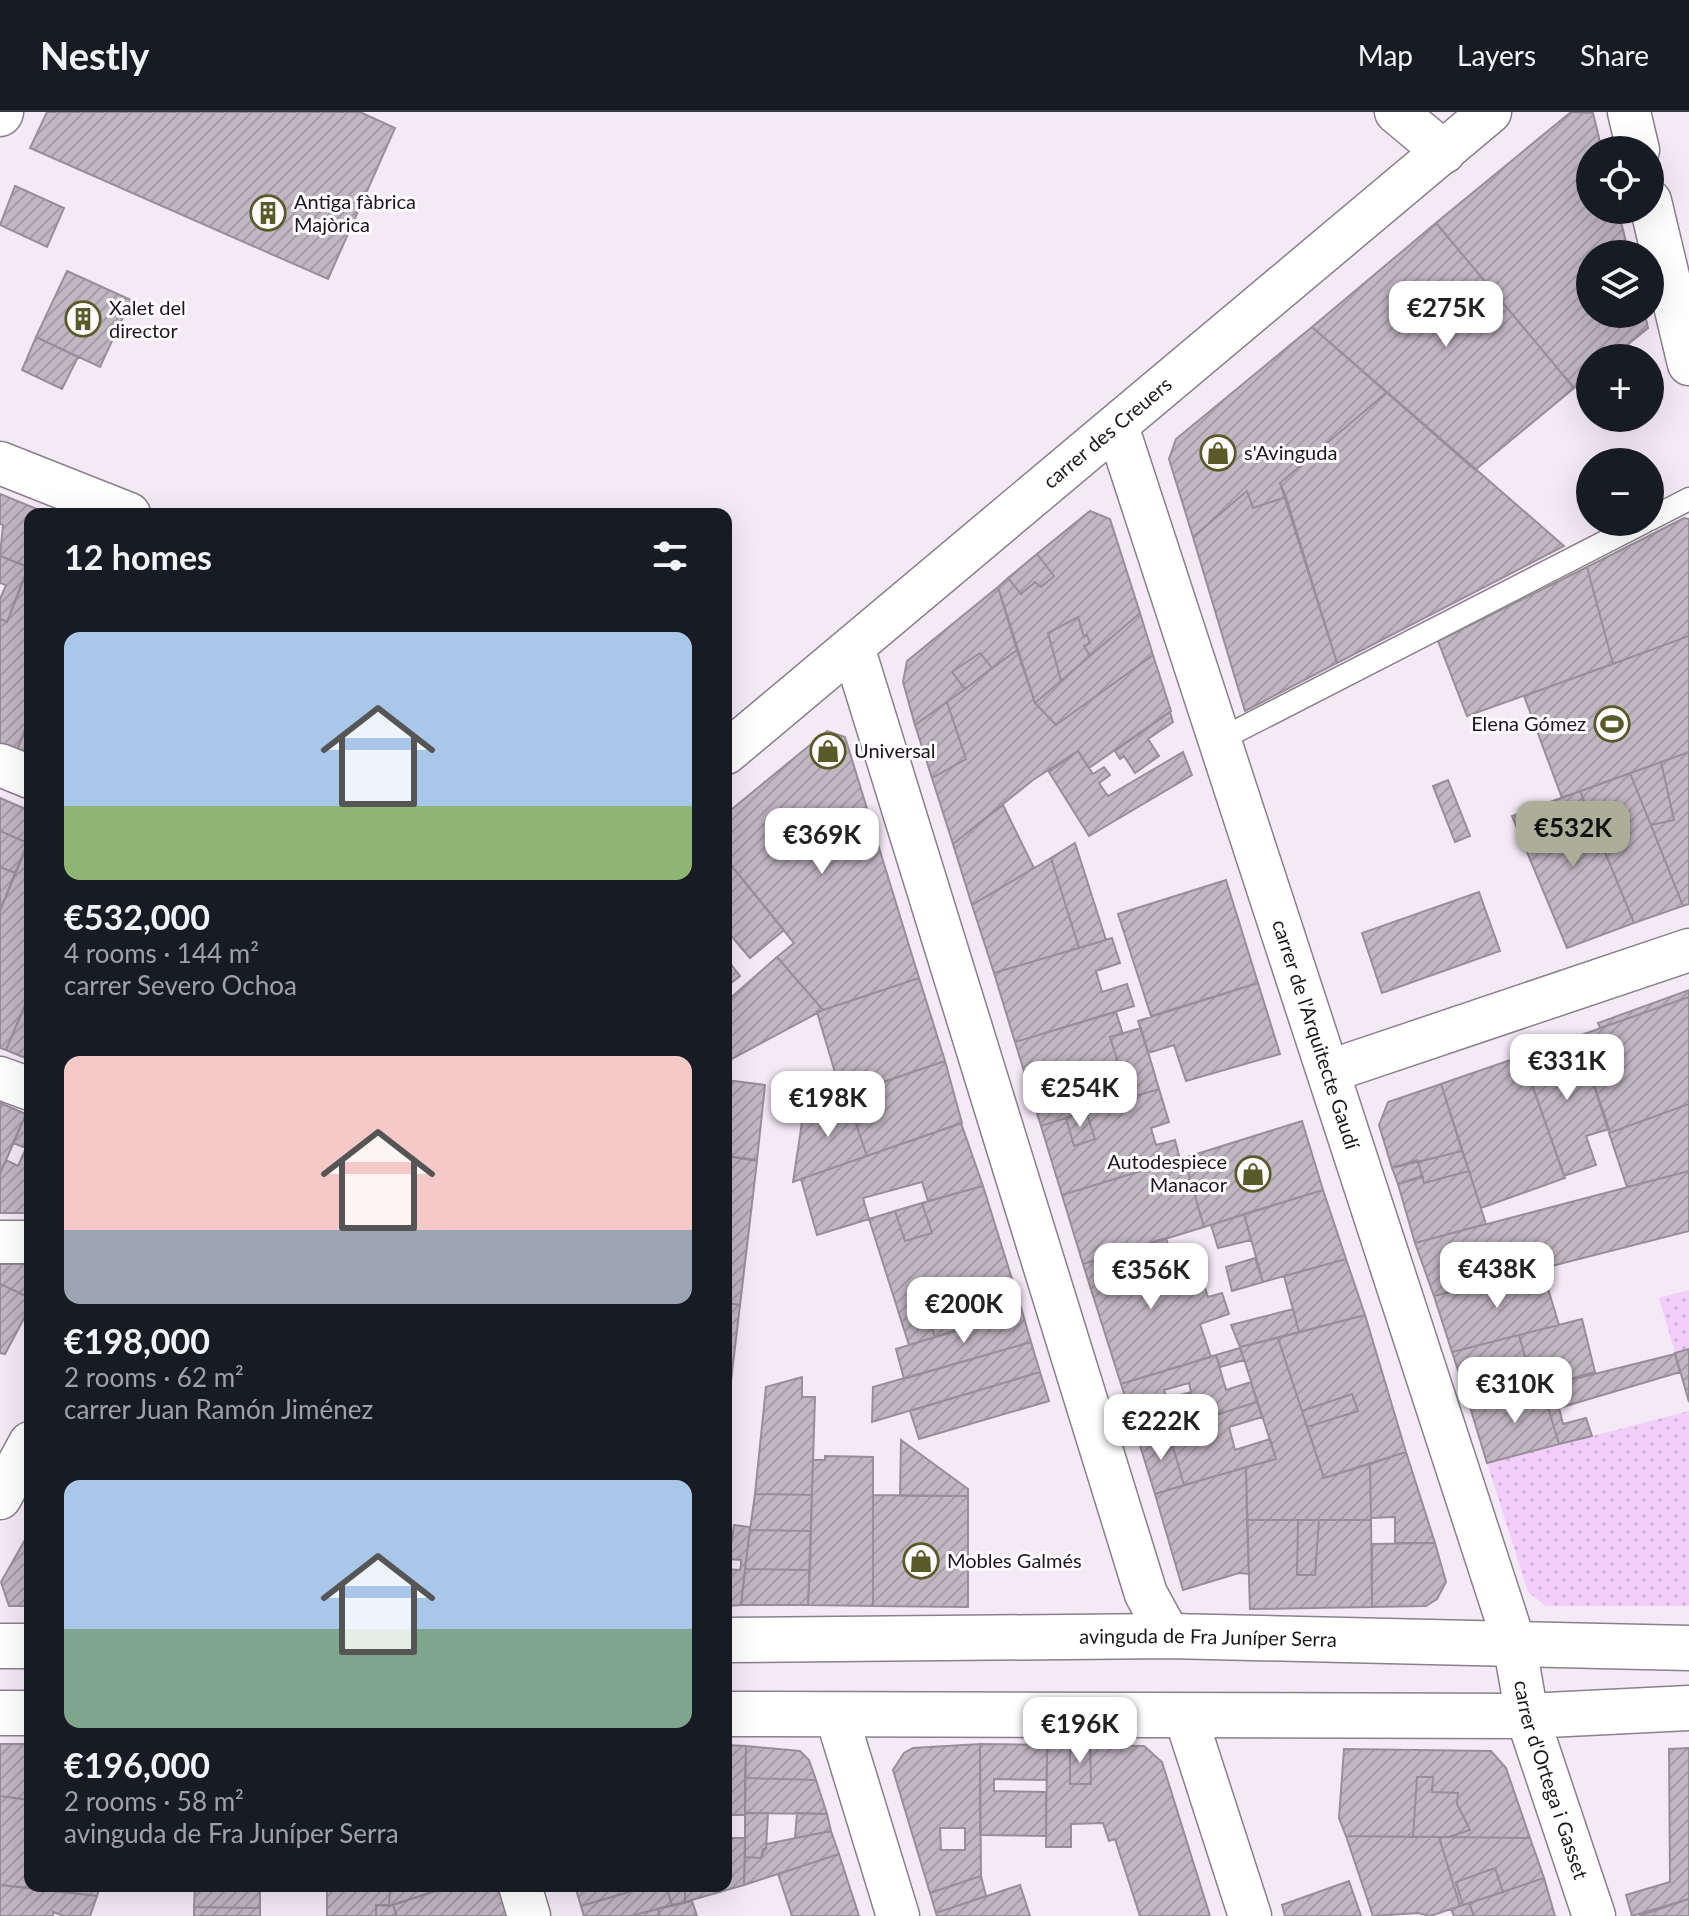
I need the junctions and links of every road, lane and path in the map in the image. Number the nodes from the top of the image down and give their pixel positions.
1 (1396, 112) edge
2 (1490, 112) edge
3 (1629, 112) edge
4 (1635, 136) edge
5 (1444, 152) junction
6 (1656, 224) edge
7 (1689, 364) edge
8 (1117, 426) junction
9 (0, 463) edge
10 (1689, 499) edge
11 (114, 508) edge
12 (1664, 512) edge
13 (1617, 536) edge
14 (853, 647) junction
15 (1219, 740) junction
16 (732, 747) edge
17 (0, 765) edge
18 (24, 775) edge
19 (1689, 950) edge
20 (1330, 1071) junction
21 (0, 1078) edge
22 (24, 1087) edge
23 (0, 1242) edge
24 (24, 1242) edge
25 (24, 1454) edge
26 (0, 1498) edge
27 (1169, 1636) junction
28 (732, 1640) edge
29 (1514, 1642) junction
30 (0, 1646) edge
31 (24, 1646) edge
32 (1689, 1648) edge
33 (1689, 1708) edge
34 (0, 1713) edge
35 (24, 1713) edge
36 (732, 1714) edge
37 (836, 1714) junction
38 (1185, 1715) junction
39 (1527, 1716) junction
40 (522, 1892) edge
41 (529, 1916) edge
42 (898, 1916) edge
43 (1250, 1916) edge
44 (1594, 1916) edge

1 - 5 street
2 - 5 street, carrer des Creuers
3 - 4 street
5 - 8 street, carrer des Creuers
6 - 7 street
8 - 14 street, carrer des Creuers
8 - 15 street, carrer de l'Arquitecte Gaudí
9 - 11 street
10 - 12 lane
13 - 15 lane
14 - 16 street, carrer des Creuers
14 - 27 street
15 - 20 street, carrer de l'Arquitecte Gaudí
17 - 18 street
19 - 20 street
20 - 29 street, carrer de l'Arquitecte Gaudí
21 - 22 street
23 - 24 street
25 - 26 street
27 - 28 main road, avinguda de Fra Juníper Serra
27 - 29 main road, avinguda de Fra Juníper Serra
29 - 32 main road, avinguda de Fra Juníper Serra
29 - 39 street, carrer d'Ortega i Gasset
30 - 31 main road
33 - 39 main road
34 - 35 main road
36 - 37 main road
37 - 38 main road
37 - 42 street
38 - 39 main road
38 - 43 street
39 - 44 street, carrer d'Ortega i Gasset
40 - 41 street

